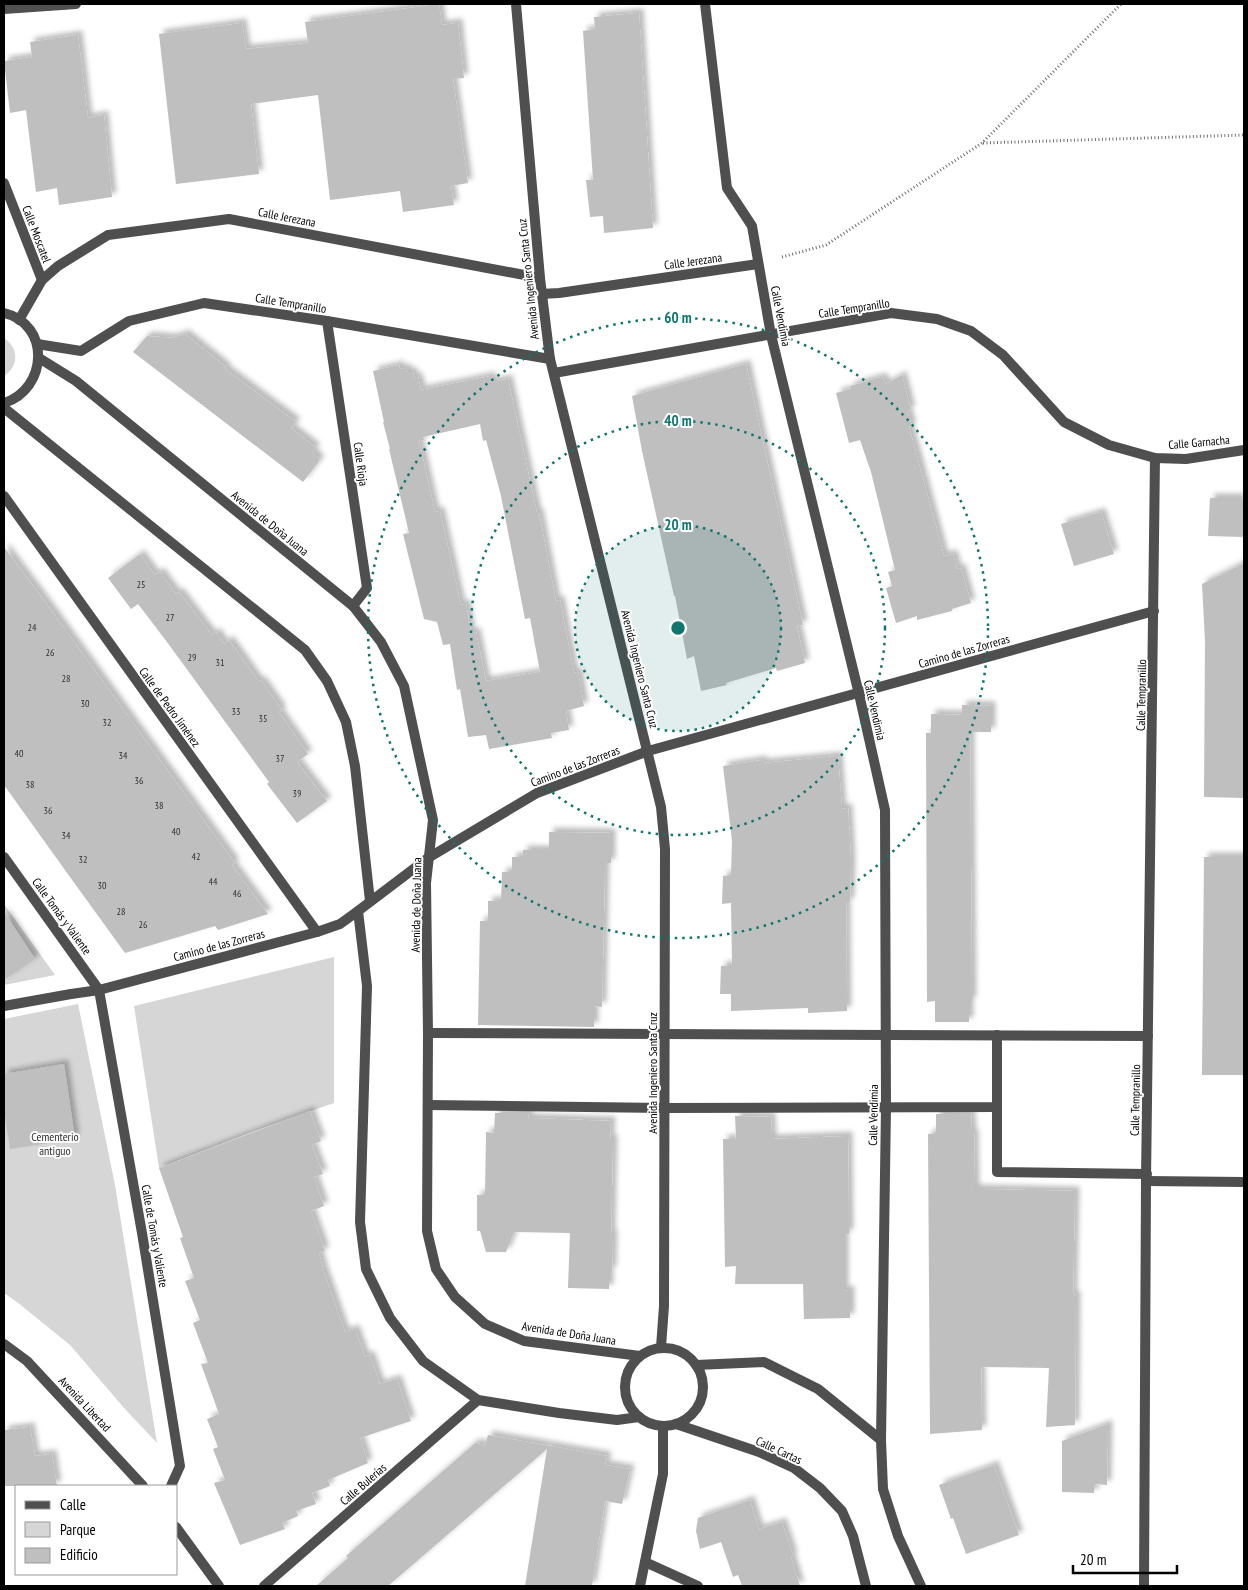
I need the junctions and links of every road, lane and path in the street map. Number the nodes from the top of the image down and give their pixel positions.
1 (76, 4) edge
2 (516, 4) edge
3 (705, 4) edge
4 (1121, 4) edge
5 (4, 9) edge
6 (1244, 135) edge
7 (982, 143) junction
8 (4, 183) edge
9 (758, 264) junction
10 (540, 278) junction
11 (42, 280) junction
12 (541, 294) junction
13 (4, 313) edge
14 (19, 320) junction
15 (327, 321) junction
16 (771, 335) junction
17 (37, 344) junction
18 (39, 358) junction
19 (550, 359) junction
20 (554, 373) junction
21 (4, 403) edge
22 (4, 408) edge
23 (1244, 450) edge
24 (1155, 458) junction
25 (4, 496) edge
26 (353, 606) junction
27 (1154, 611) junction
28 (859, 694) junction
29 (648, 751) junction
30 (4, 857) edge
31 (428, 858) junction
32 (370, 901) junction
33 (358, 911) junction
34 (317, 932) junction
35 (99, 990) junction
36 (4, 1006) edge
37 (428, 1033) junction
38 (886, 1034) junction
39 (664, 1035) junction
40 (997, 1035) junction
41 (1148, 1036) junction
42 (428, 1105) junction
43 (886, 1107) junction
44 (997, 1107) junction
45 (664, 1108) junction
46 (1146, 1177) junction
47 (1244, 1182) edge
48 (4, 1344) edge
49 (661, 1348) junction
50 (640, 1356) junction
51 (696, 1364) junction
52 (478, 1400) junction
53 (639, 1417) junction
54 (676, 1424) junction
55 (663, 1426) junction
56 (881, 1440) junction
57 (142, 1485) edge
58 (171, 1485) edge
59 (178, 1530) edge
60 (645, 1562) junction
61 (219, 1586) edge
62 (264, 1586) edge
63 (640, 1586) edge
64 (698, 1586) edge
65 (866, 1586) edge
66 (921, 1586) edge
67 (1144, 1586) edge

1 - 5 street
2 - 10 street, Avenida Ingeniero Santa Cruz
3 - 9 street, Calle Vendimia
4 - 7 path
6 - 7 path
7 - 9 path
8 - 11 street, Calle Moscatel
9 - 12 street, Calle Jerezana
9 - 16 street, Calle Vendimia
10 - 11 street, Calle Jerezana
10 - 12 street, Avenida Ingeniero Santa Cruz
11 - 14 street, Calle Moscatel
12 - 19 street, Avenida Ingeniero Santa Cruz
13 - 14 street
14 - 17 street
15 - 17 street, Calle Tempranillo
15 - 19 street, Calle Tempranillo
15 - 26 street, Calle Rioja
16 - 20 street, Calle Tempranillo
16 - 24 street, Calle Tempranillo
16 - 28 street, Calle Vendimia
17 - 18 street
18 - 21 street
18 - 26 street, Avenida de Doña Juana
19 - 20 street, Avenida Ingeniero Santa Cruz
20 - 29 street, Avenida Ingeniero Santa Cruz
22 - 32 street
23 - 24 street, Calle Garnacha
24 - 27 street, Calle Tempranillo
25 - 34 street, Calle de Pedro Jiménez
26 - 31 street, Avenida de Doña Juana
27 - 28 street, Camino de las Zorreras
27 - 41 street, Calle Tempranillo
28 - 29 street, Camino de las Zorreras
28 - 38 street, Calle Vendimia
29 - 31 street, Camino de las Zorreras
29 - 39 street, Avenida Ingeniero Santa Cruz
30 - 35 street, Calle Tomás y Valiente
31 - 32 street, Camino de las Zorreras
31 - 37 street, Avenida de Doña Juana
32 - 33 street, Camino de las Zorreras
33 - 34 street, Camino de las Zorreras
33 - 52 street
34 - 35 street, Camino de las Zorreras
35 - 36 street, Camino de las Zorreras
35 - 58 street, Calle de Tomás y Valiente
37 - 39 street
37 - 42 street, Avenida de Doña Juana
38 - 39 street
38 - 40 street
38 - 43 street, Calle Vendimia
39 - 45 street, Avenida Ingeniero Santa Cruz
40 - 41 street
40 - 44 street
41 - 46 street, Calle Tempranillo
42 - 45 street
42 - 50 street, Avenida de Doña Juana
43 - 44 street
43 - 45 street
43 - 56 street, Calle Vendimia
44 - 46 street
45 - 49 street, Avenida Ingeniero Santa Cruz
46 - 47 street
46 - 67 street, Calle Tempranillo
48 - 57 street, Avenida Libertad
49 - 50 street
49 - 51 street
50 - 53 street
51 - 54 street
51 - 56 street
52 - 53 street
52 - 62 street, Calle Bulerías
53 - 55 street
54 - 55 street
54 - 65 street, Calle Cartas
55 - 60 street
56 - 66 street, Calle Vendimia
59 - 61 street
60 - 63 street
60 - 64 street

